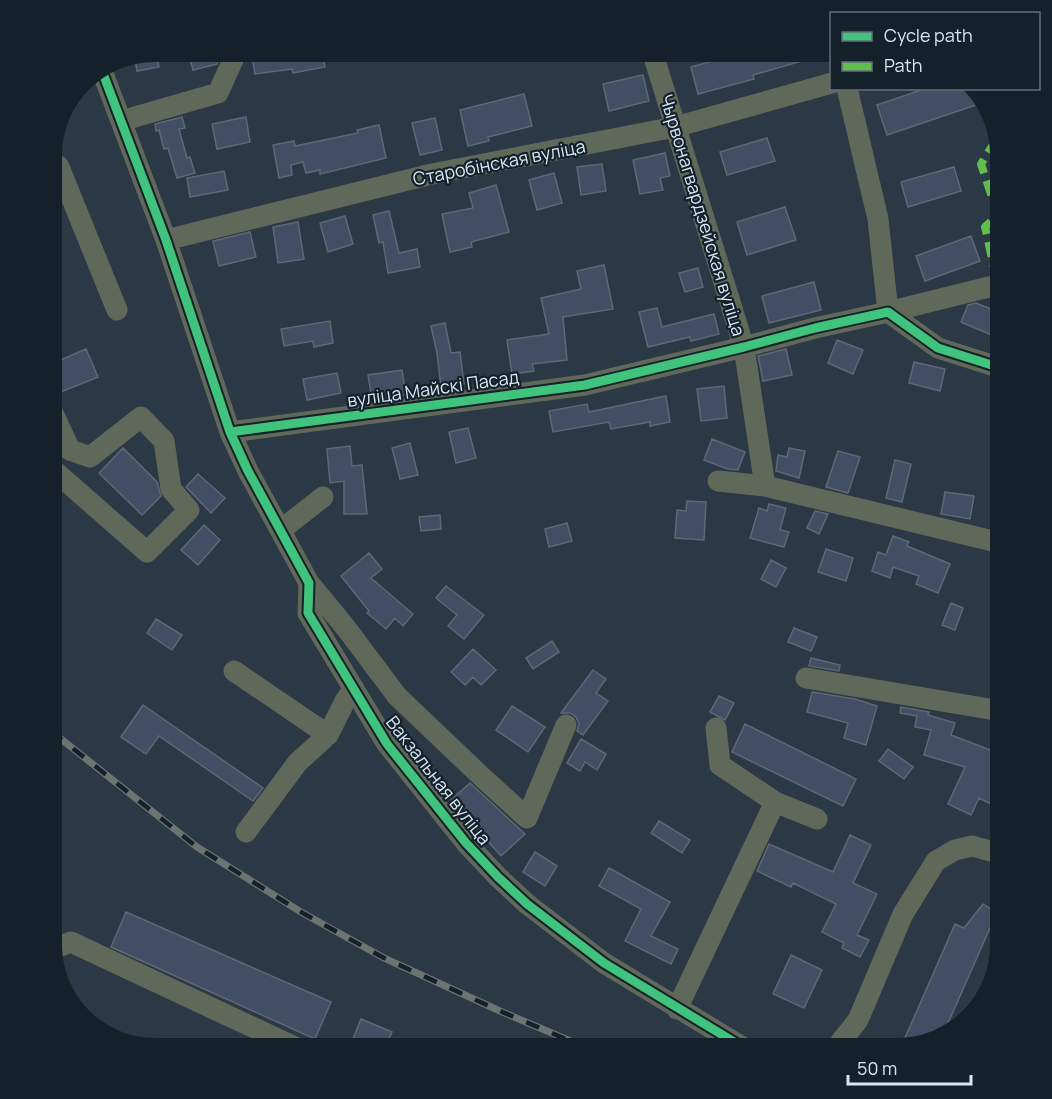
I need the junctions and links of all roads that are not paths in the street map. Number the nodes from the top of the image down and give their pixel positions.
1 (232, 62) edge
2 (655, 62) edge
3 (104, 77) edge
4 (830, 83) edge
5 (847, 90) edge
6 (121, 121) junction
7 (675, 127) junction
8 (62, 174) edge
9 (166, 240) junction
10 (991, 286) edge
11 (117, 310) dead end
12 (888, 312) junction
13 (744, 347) junction
14 (991, 365) edge
15 (62, 432) edge
16 (230, 432) junction
17 (62, 478) edge
18 (718, 480) dead end
19 (765, 486) junction
20 (323, 497) dead end
21 (281, 530) junction
22 (991, 541) edge
23 (309, 584) junction
24 (234, 671) dead end
25 (806, 678) dead end
26 (353, 690) junction
27 (991, 709) edge
28 (566, 725) dead end
29 (716, 728) dead end
30 (328, 735) junction
31 (774, 802) junction
32 (817, 819) dead end
33 (246, 832) dead end
34 (991, 851) edge
35 (62, 945) edge
36 (677, 1008) junction
37 (276, 1038) edge
38 (727, 1038) edge
39 (844, 1038) edge

1 - 6 street
2 - 7 street, Чырвонагвардзейская вуліца
3 - 6 street
4 - 7 street, Старобінская вуліца
5 - 12 street
6 - 9 street
7 - 9 street, Старобінская вуліца
7 - 13 street, Чырвонагвардзейская вуліца
8 - 11 street
9 - 16 street
10 - 12 street, вуліца Майскі Пасад
12 - 13 street, вуліца Майскі Пасад
12 - 14 street
13 - 16 street, вуліца Майскі Пасад
13 - 19 street, Чырвонагвардзейская вуліца
15 - 17 street
16 - 21 street, Вакзальная вуліца
18 - 19 street
19 - 22 street
20 - 21 street
21 - 23 street, Вакзальная вуліца
23 - 26 street, Вакзальная вуліца
23 - 28 street
24 - 30 street
25 - 27 street
26 - 30 street
26 - 36 street, Вакзальная вуліца
29 - 31 street
30 - 33 street
31 - 32 street
31 - 36 street
34 - 39 street
35 - 37 street
36 - 38 street, Вакзальная вуліца

